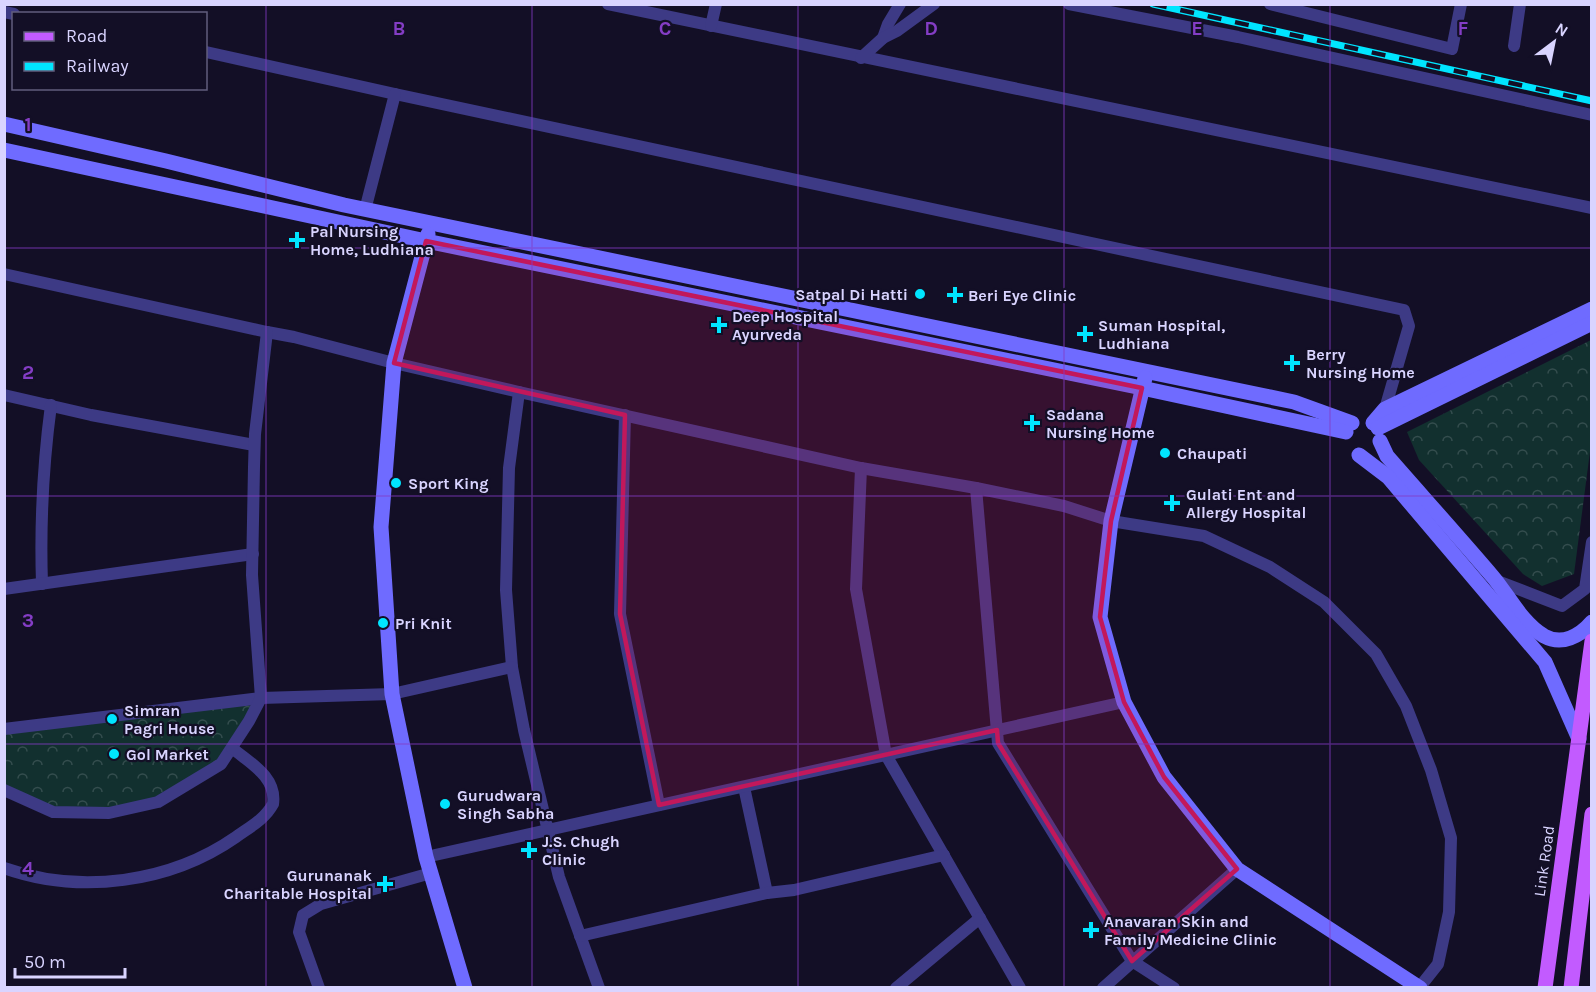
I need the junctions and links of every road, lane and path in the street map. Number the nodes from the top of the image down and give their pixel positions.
1 (608, 4) edge
2 (716, 4) edge
3 (900, 4) edge
4 (934, 4) edge
5 (1069, 4) edge
6 (1270, 4) edge
7 (1461, 4) edge
8 (1520, 4) edge
9 (711, 26) junction
10 (884, 38) junction
11 (1514, 46) dead end
12 (207, 52) edge
13 (861, 58) junction
14 (395, 94) junction
15 (1592, 115) edge
16 (4, 124) edge
17 (4, 150) edge
18 (1592, 208) edge
19 (365, 210) junction
20 (430, 223) junction
21 (426, 241) junction
22 (4, 274) edge
23 (1592, 309) edge
24 (1592, 323) edge
25 (267, 332) junction
26 (394, 363) junction
27 (1147, 372) junction
28 (1142, 388) junction
29 (519, 392) junction
30 (4, 395) edge
31 (51, 405) junction
32 (1386, 409) junction
33 (625, 415) junction
34 (1349, 427) junction
35 (1377, 431) junction
36 (254, 444) junction
37 (1359, 455) junction
38 (861, 468) junction
39 (976, 488) junction
40 (1111, 521) junction
41 (1592, 542) edge
42 (253, 554) junction
43 (1495, 580) junction
44 (42, 584) junction
45 (4, 589) edge
46 (1592, 622) edge
47 (1592, 641) edge
48 (512, 667) junction
49 (392, 694) junction
50 (261, 698) junction
51 (1124, 702) junction
52 (4, 729) edge
53 (997, 730) junction
54 (1579, 739) junction
55 (232, 748) junction
56 (886, 755) junction
57 (744, 787) junction
58 (4, 790) edge
59 (658, 806) junction
60 (1592, 814) edge
61 (548, 830) junction
62 (944, 855) junction
63 (426, 857) junction
64 (4, 868) edge
65 (1237, 869) junction
66 (431, 873) junction
67 (767, 893) junction
68 (1586, 905) edge
69 (980, 918) junction
70 (580, 936) junction
71 (1132, 961) junction
72 (318, 987) edge
73 (465, 987) edge
74 (599, 987) edge
75 (896, 987) edge
76 (1020, 987) edge
77 (1103, 987) edge
78 (1174, 987) edge
79 (1419, 987) edge
80 (1545, 987) edge
81 (1571, 987) edge

1 - 9 street
2 - 9 street
3 - 10 street
4 - 10 street
5 - 15 street
6 - 7 street
8 - 11 street
9 - 13 street
10 - 13 street
12 - 14 street
13 - 18 street
14 - 19 street
14 - 32 street
16 - 19 street
17 - 21 street
19 - 20 street
20 - 21 street
20 - 27 street
21 - 26 street
21 - 28 street
22 - 25 street
23 - 32 street
24 - 35 street
25 - 26 street
25 - 36 street
26 - 29 street
26 - 49 street
27 - 28 street
27 - 34 street
28 - 34 street
28 - 40 street
29 - 33 street
29 - 48 street
30 - 31 street
31 - 36 street
31 - 44 street
32 - 35 street
33 - 38 street
33 - 59 street
34 - 35 street
34 - 37 street
35 - 37 street
35 - 43 street
36 - 42 street
37 - 54 street
38 - 39 street
38 - 56 street
39 - 40 street
39 - 53 street
40 - 51 street
40 - 79 street
41 - 43 street
42 - 44 street
42 - 50 street
43 - 46 street
44 - 45 street
47 - 54 main road, Link Road
48 - 49 street
48 - 61 street
49 - 50 street
49 - 63 street
50 - 52 street
50 - 55 street
51 - 53 street
51 - 65 street
53 - 56 street
53 - 71 street
54 - 80 main road, Link Road
55 - 58 street
55 - 64 street
56 - 57 street
56 - 62 street
57 - 59 street
57 - 67 street
59 - 61 street
60 - 68 main road
61 - 63 street
61 - 70 street
62 - 67 street
62 - 69 street
63 - 66 street
65 - 71 street
65 - 79 street
66 - 72 street
66 - 73 street
67 - 70 street
68 - 81 main road
69 - 75 street
69 - 76 street
70 - 74 street
71 - 77 street
71 - 78 street

